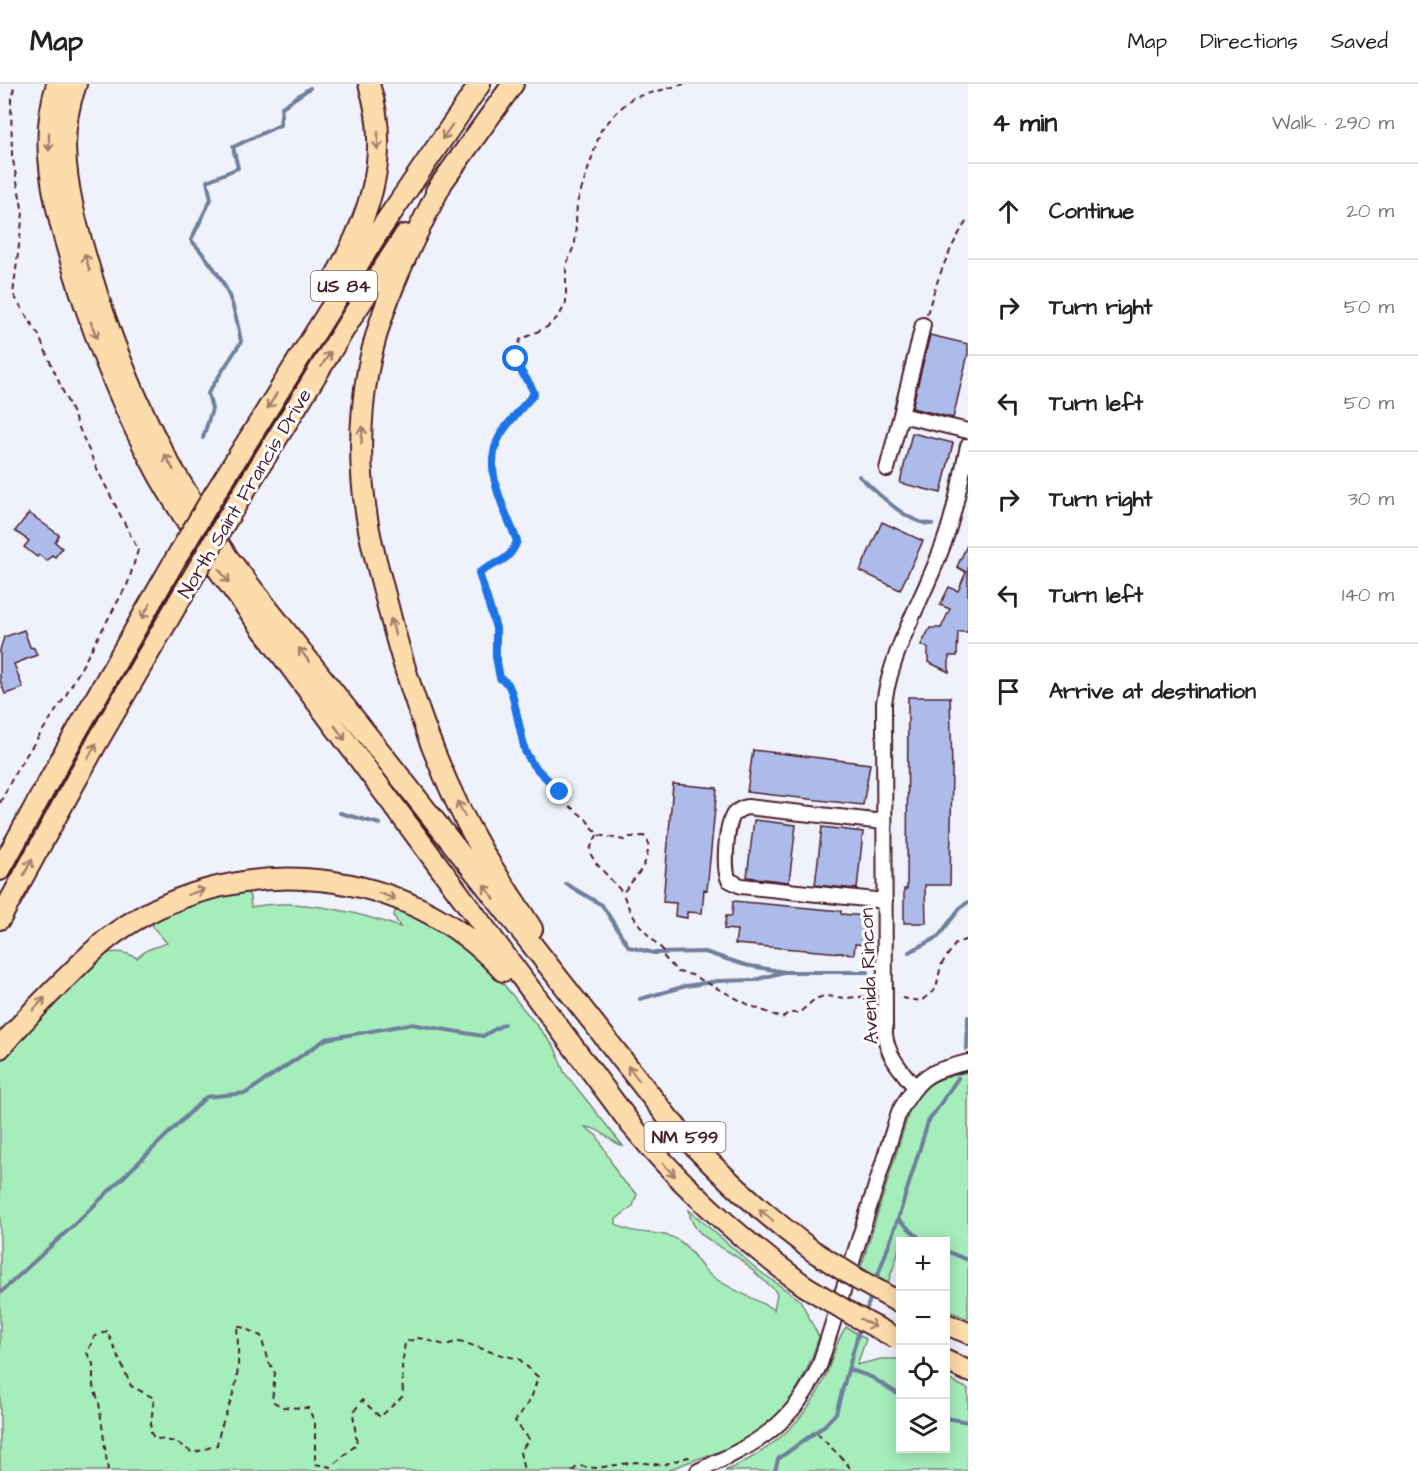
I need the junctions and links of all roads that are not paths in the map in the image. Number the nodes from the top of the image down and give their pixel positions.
1 (57, 84) edge
2 (76, 84) edge
3 (369, 84) edge
4 (480, 84) edge
5 (513, 84) edge
6 (443, 181) junction
7 (923, 325) road end
8 (287, 376) junction
9 (901, 415) junction
10 (968, 431) edge
11 (968, 446) edge
12 (887, 469) dead end
13 (884, 822) junction
14 (0, 870) edge
15 (885, 901) junction
16 (0, 919) edge
17 (579, 1003) junction
18 (567, 1042) junction
19 (0, 1048) edge
20 (968, 1062) edge
21 (914, 1086) junction
22 (896, 1301) edge
23 (950, 1326) edge
24 (968, 1333) edge
25 (896, 1338) edge
26 (950, 1363) edge
27 (968, 1372) edge
28 (702, 1469) edge

1 -> 18 highway
17 -> 2 highway
3 -> 8 highway
4 -> 8 highway, North Saint Francis Drive / US 84
5 - 6 highway, North Saint Francis Drive / US 84
16 -> 6 highway, North Saint Francis Drive / US 84, bridge
17 -> 6 highway
7 - 9 street
8 -> 14 highway, North Saint Francis Drive / US 84, bridge
9 - 10 street
9 - 12 street
11 - 13 street, Avenida Rincon
13 - 15 street, Avenida Rincon
13 - 15 street
15 - 21 street, Avenida Rincon
22 -> 17 highway, NM 599, bridge
19 -> 18 highway
18 -> 25 highway, NM 599, bridge
20 - 21 street
21 - 28 street
23 - 24 highway
26 - 27 highway

